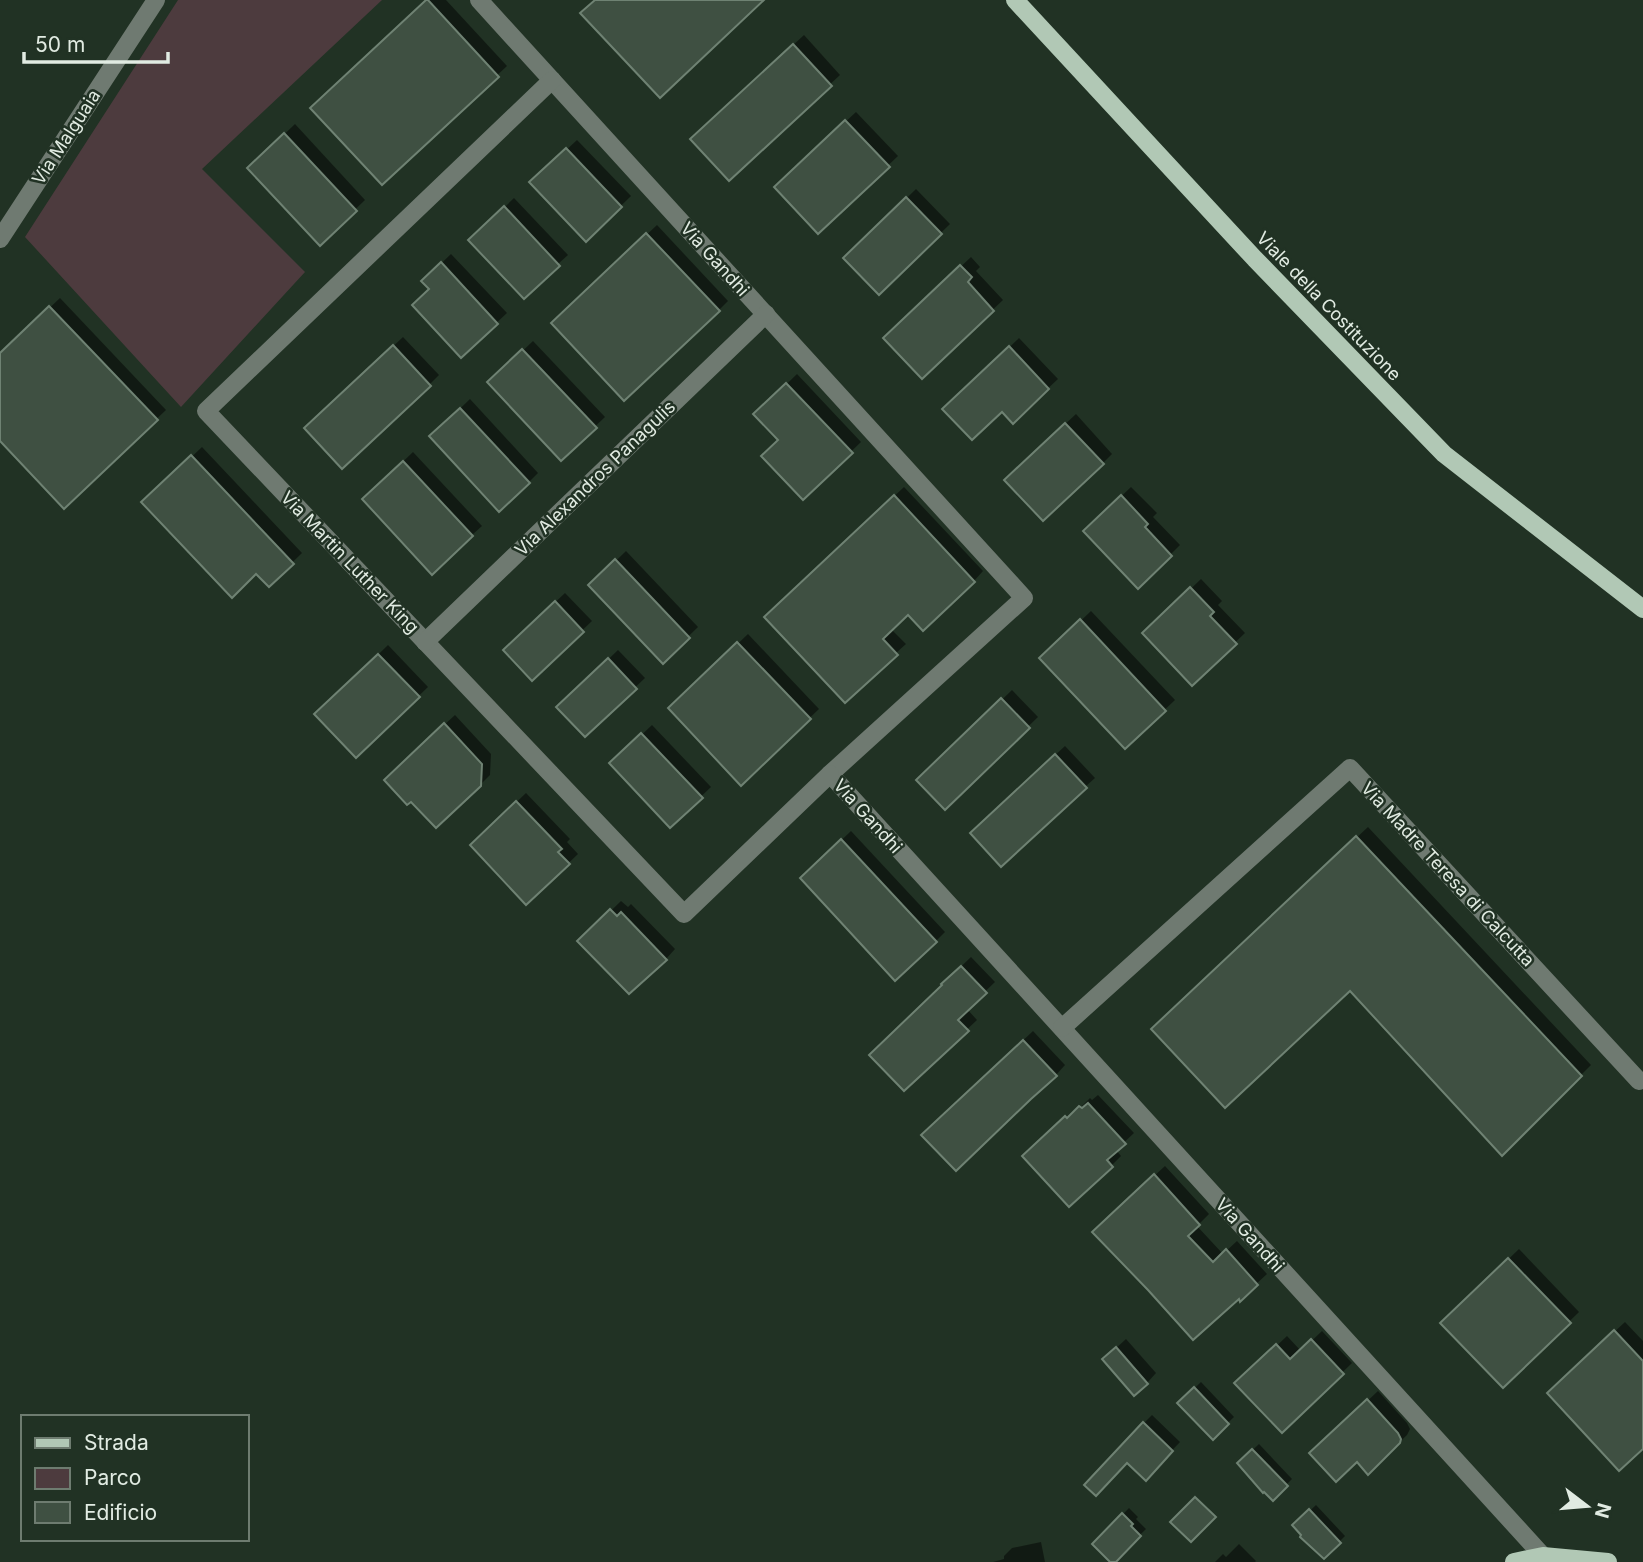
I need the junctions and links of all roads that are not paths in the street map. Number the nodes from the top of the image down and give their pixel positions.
1 (156, 0) edge
2 (479, 0) edge
3 (1015, 0) edge
4 (552, 80) junction
5 (0, 239) edge
6 (765, 314) junction
7 (1643, 608) edge
8 (425, 642) junction
9 (830, 774) junction
10 (1062, 1028) junction
11 (1639, 1081) dead end
12 (1543, 1556) junction
13 (1514, 1562) edge
14 (1608, 1562) edge

1 - 5 street, Via Malguaia
2 - 4 street, Via Gandhi
3 - 7 main road, Viale della Costituzione
4 - 6 street, Via Gandhi
4 - 8 street, Via Martin Luther King
6 - 8 street, Via Alexandros Panagulis
6 - 9 street, Via Gandhi
8 - 9 street, Via Martin Luther King
9 - 10 street, Via Gandhi
10 - 11 street, Via Madre Teresa di Calcutta
10 - 12 street, Via Gandhi
12 - 13 main road
12 - 14 main road

